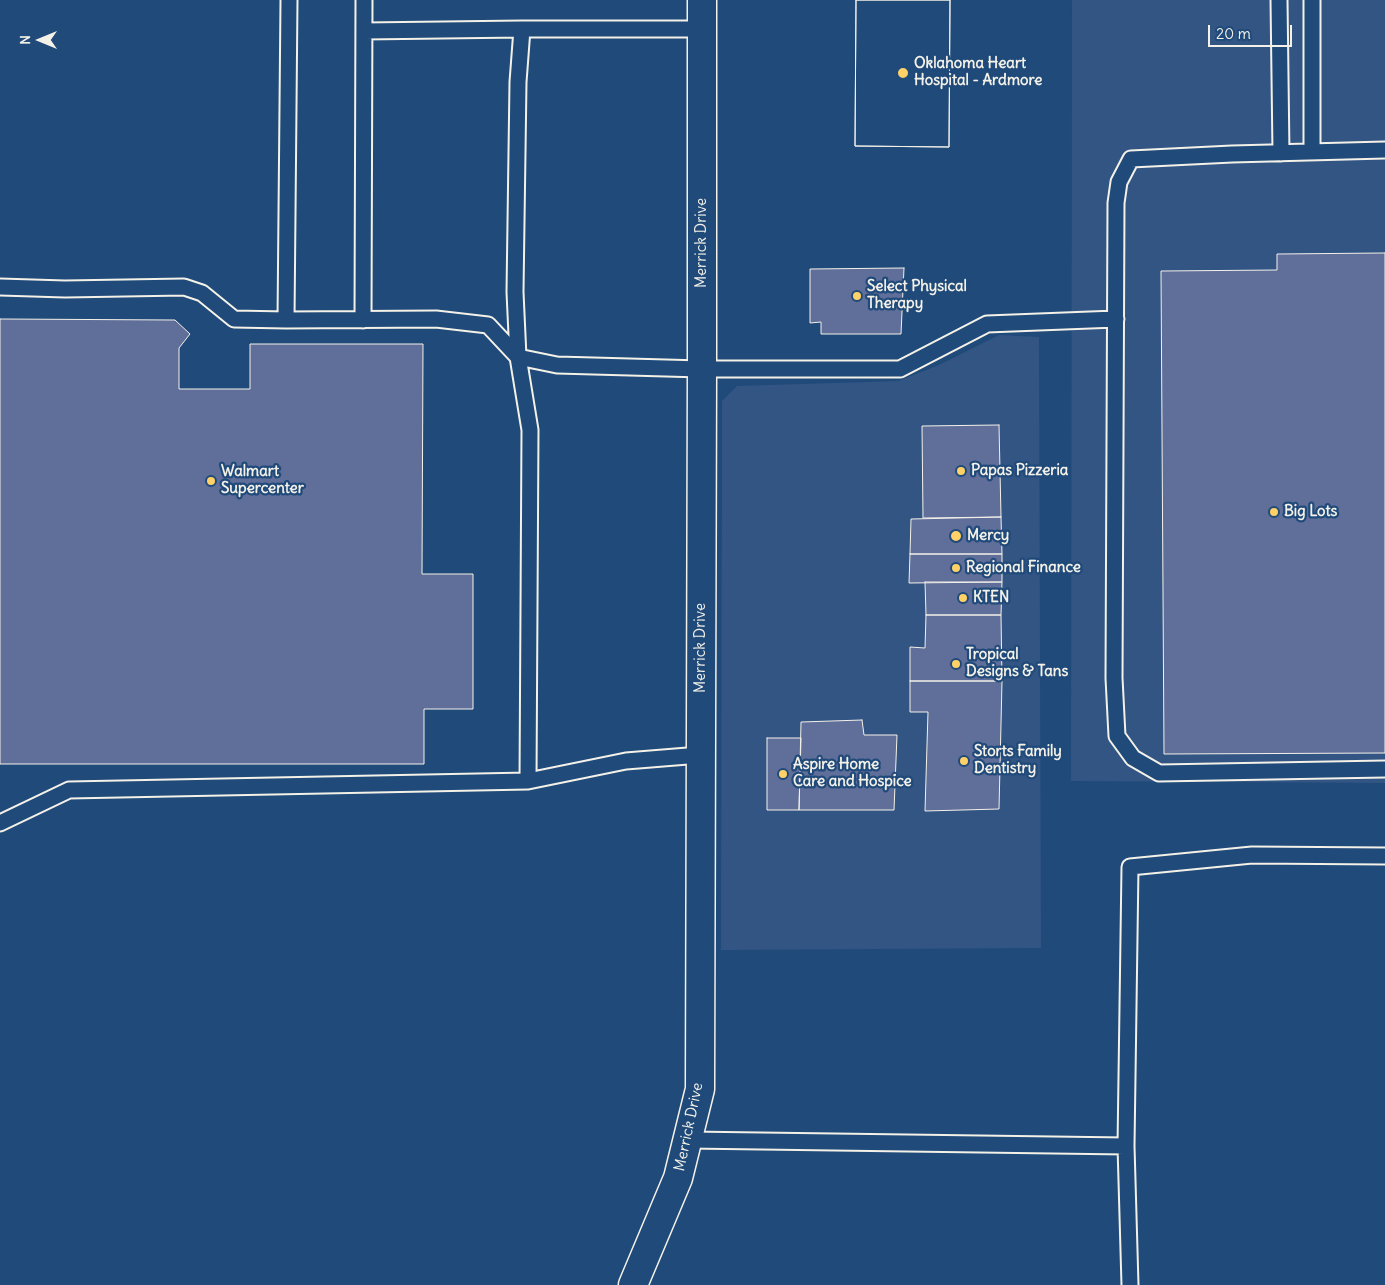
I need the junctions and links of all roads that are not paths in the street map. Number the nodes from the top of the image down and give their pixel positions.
1 (289, 0) edge
2 (364, 0) edge
3 (702, 0) edge
4 (1279, 0) edge
5 (1312, 0) edge
6 (522, 30) junction
7 (701, 30) junction
8 (364, 31) junction
9 (1385, 150) edge
10 (1312, 152) junction
11 (1281, 153) junction
12 (0, 287) edge
13 (1116, 319) junction
14 (286, 320) junction
15 (363, 320) junction
16 (518, 357) junction
17 (702, 369) junction
18 (700, 754) junction
19 (1385, 769) edge
20 (528, 781) junction
21 (0, 823) edge
22 (1385, 856) edge
23 (688, 1140) junction
24 (1126, 1146) junction
25 (633, 1285) edge
26 (1130, 1285) edge

1 - 14 lane
2 - 8 lane
3 - 7 street, Merrick Drive
4 - 11 lane
5 - 10 lane
6 - 7 lane
6 - 8 lane
6 - 16 lane
7 - 17 street, Merrick Drive
8 - 15 lane
9 - 10 lane
10 - 11 lane
11 - 13 lane
12 - 14 lane
13 - 17 lane
13 - 19 lane
14 - 15 lane
15 - 16 lane
16 - 17 lane
16 - 20 lane
17 - 18 street, Merrick Drive
18 - 20 lane
18 - 23 street, Merrick Drive
20 - 21 lane
22 - 24 lane
23 - 24 lane
23 - 25 street, Merrick Drive
24 - 26 lane

